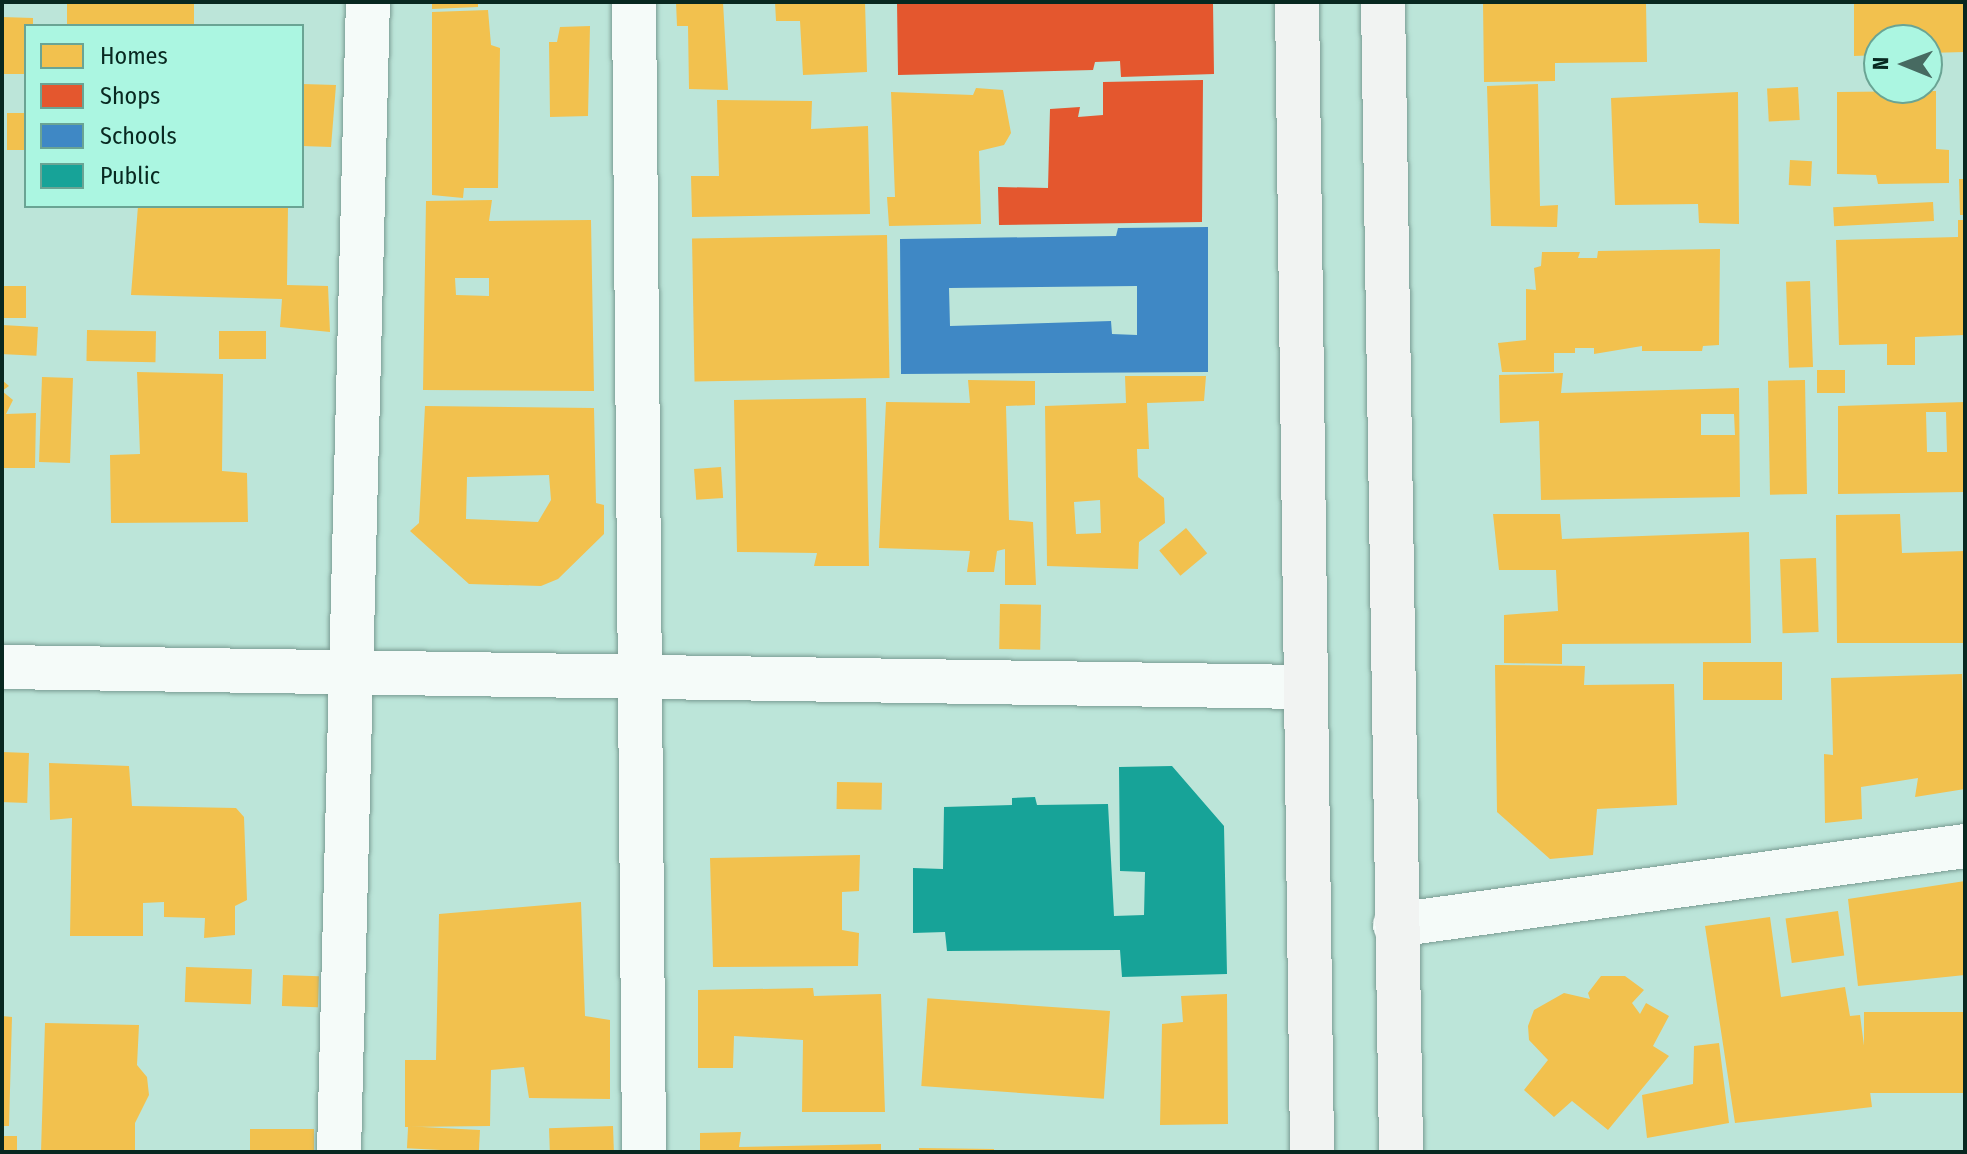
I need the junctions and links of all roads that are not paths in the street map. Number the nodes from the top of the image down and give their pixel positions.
1 (368, 2) edge
2 (634, 2) edge
3 (1297, 2) edge
4 (1383, 2) edge
5 (2, 667) edge
6 (351, 672) junction
7 (640, 677) junction
8 (1303, 687) junction
9 (1965, 846) edge
10 (1395, 925) junction
11 (339, 1152) edge
12 (644, 1152) edge
13 (1312, 1152) edge
14 (1401, 1152) edge

1 - 6 street
2 - 7 street
3 - 8 main road
4 - 10 main road
5 - 6 street
6 - 7 street
6 - 11 street
7 - 8 street
7 - 12 street
8 - 13 main road
9 - 10 street
10 - 14 main road

